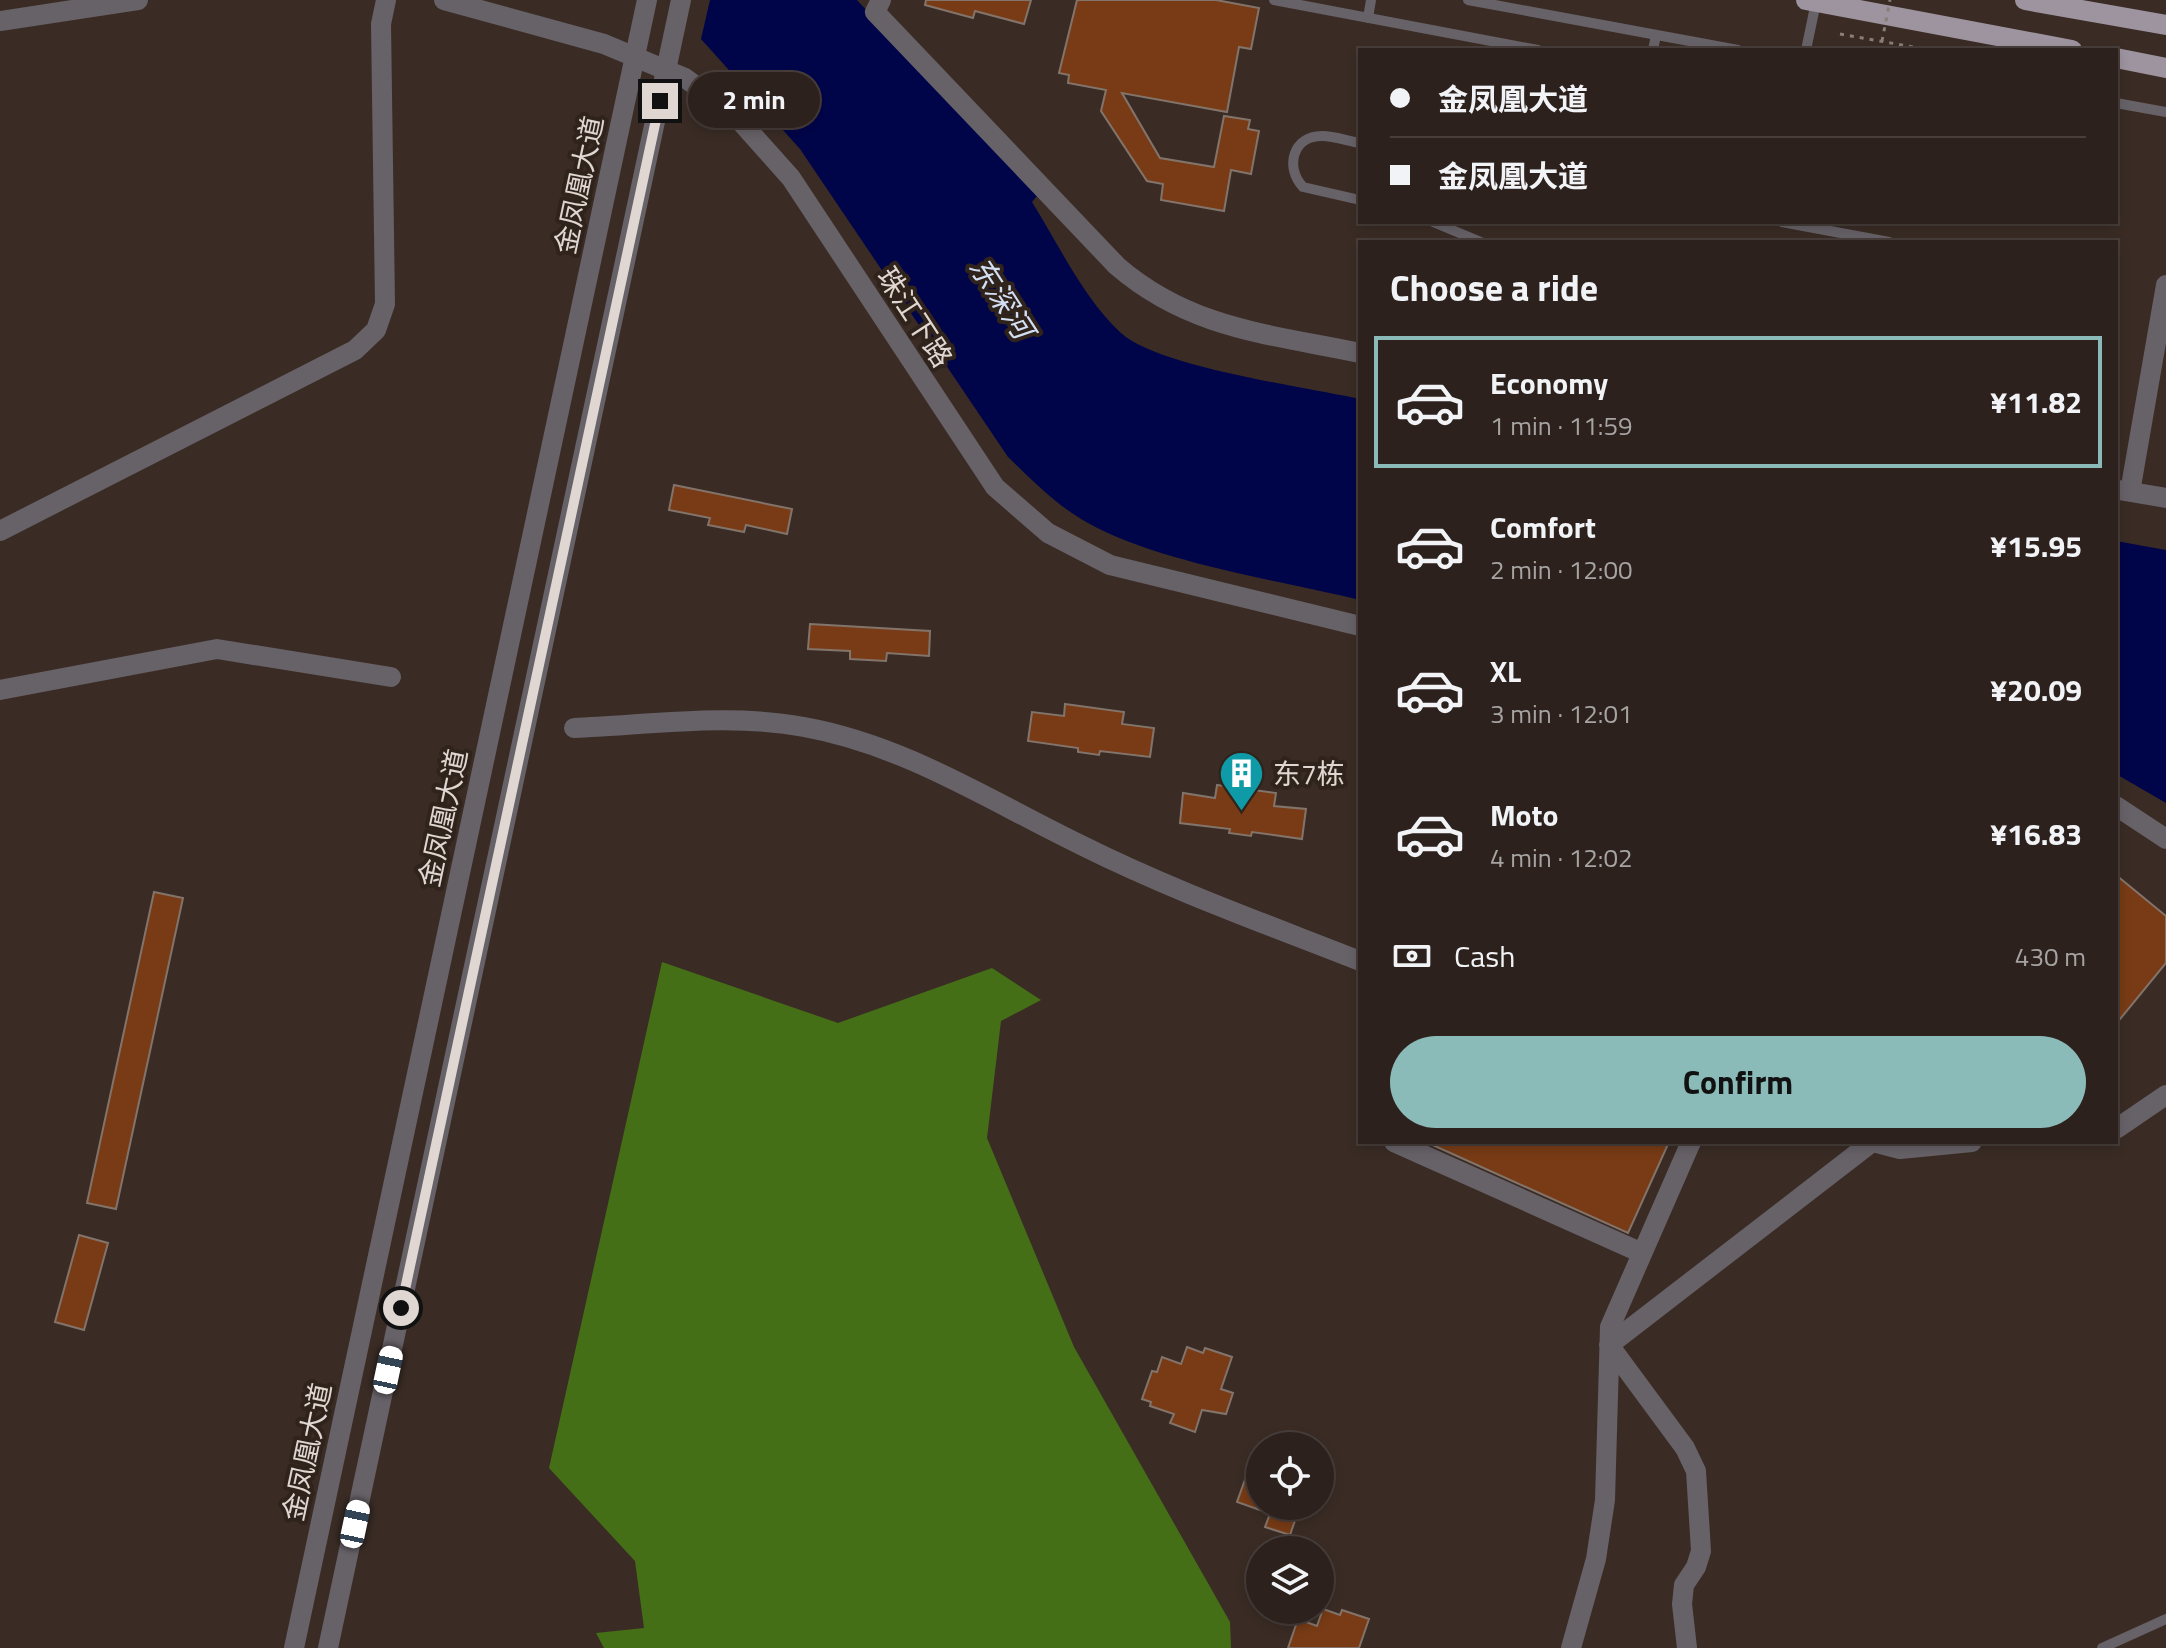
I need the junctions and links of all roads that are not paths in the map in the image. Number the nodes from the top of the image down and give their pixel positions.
1 (138, 0) edge
2 (386, 0) edge
3 (444, 0) edge
4 (647, 0) edge
5 (681, 0) edge
6 (881, 0) edge
7 (1274, 0) edge
8 (1371, 0) edge
9 (1468, 0) edge
10 (2025, 0) edge
11 (1811, 1) edge
12 (1368, 18) junction
13 (0, 21) edge
14 (2166, 25) edge
15 (1656, 35) junction
16 (1527, 48) edge
17 (1653, 48) edge
18 (1727, 48) edge
19 (1806, 48) edge
20 (2061, 48) edge
21 (635, 57) junction
22 (2118, 58) edge
23 (2166, 68) edge
24 (667, 70) junction
25 (2118, 103) edge
26 (2166, 112) edge
27 (1358, 143) edge
28 (1358, 200) edge
29 (1438, 224) edge
30 (1793, 224) edge
31 (1476, 240) edge
32 (1878, 240) edge
33 (2166, 285) edge
34 (1358, 353) edge
35 (2123, 491) edge
36 (2166, 498) edge
37 (0, 531) edge
38 (1358, 626) edge
39 (391, 677) dead end
40 (0, 690) edge
41 (574, 728) dead end
42 (2118, 807) edge
43 (2166, 839) edge
44 (1358, 960) edge
45 (2165, 1098) edge
46 (2118, 1128) edge
47 (1398, 1144) edge
48 (1690, 1144) edge
49 (1869, 1144) edge
50 (1880, 1144) edge
51 (1951, 1144) edge
52 (1642, 1253) junction
53 (1609, 1345) junction
54 (2166, 1619) edge
55 (294, 1648) edge
56 (328, 1648) edge
57 (1571, 1648) edge
58 (1687, 1648) edge
59 (2102, 1648) edge

1 - 13 street
2 - 37 street
3 - 21 street, 珠江下路
4 - 21 street, 金凤凰大道
5 - 24 street
6 - 34 street
7 - 12 lane
8 - 12 lane
9 - 15 lane
10 - 14 main road
11 - 19 lane
11 - 20 main road
12 - 16 lane
15 - 17 lane
15 - 18 lane
21 - 24 street, 珠江下路
21 - 55 street, 金凤凰大道
22 - 23 main road
24 - 38 street, 珠江下路
24 - 56 street
25 - 26 lane
27 - 28 lane
29 - 31 lane
30 - 32 lane
33 - 35 street
35 - 36 street
39 - 40 street
41 - 44 street
42 - 43 street
45 - 46 street
47 - 52 street
48 - 52 street
49 - 53 street
50 - 51 street
52 - 53 street
53 - 57 street
53 - 58 street
54 - 59 lane

